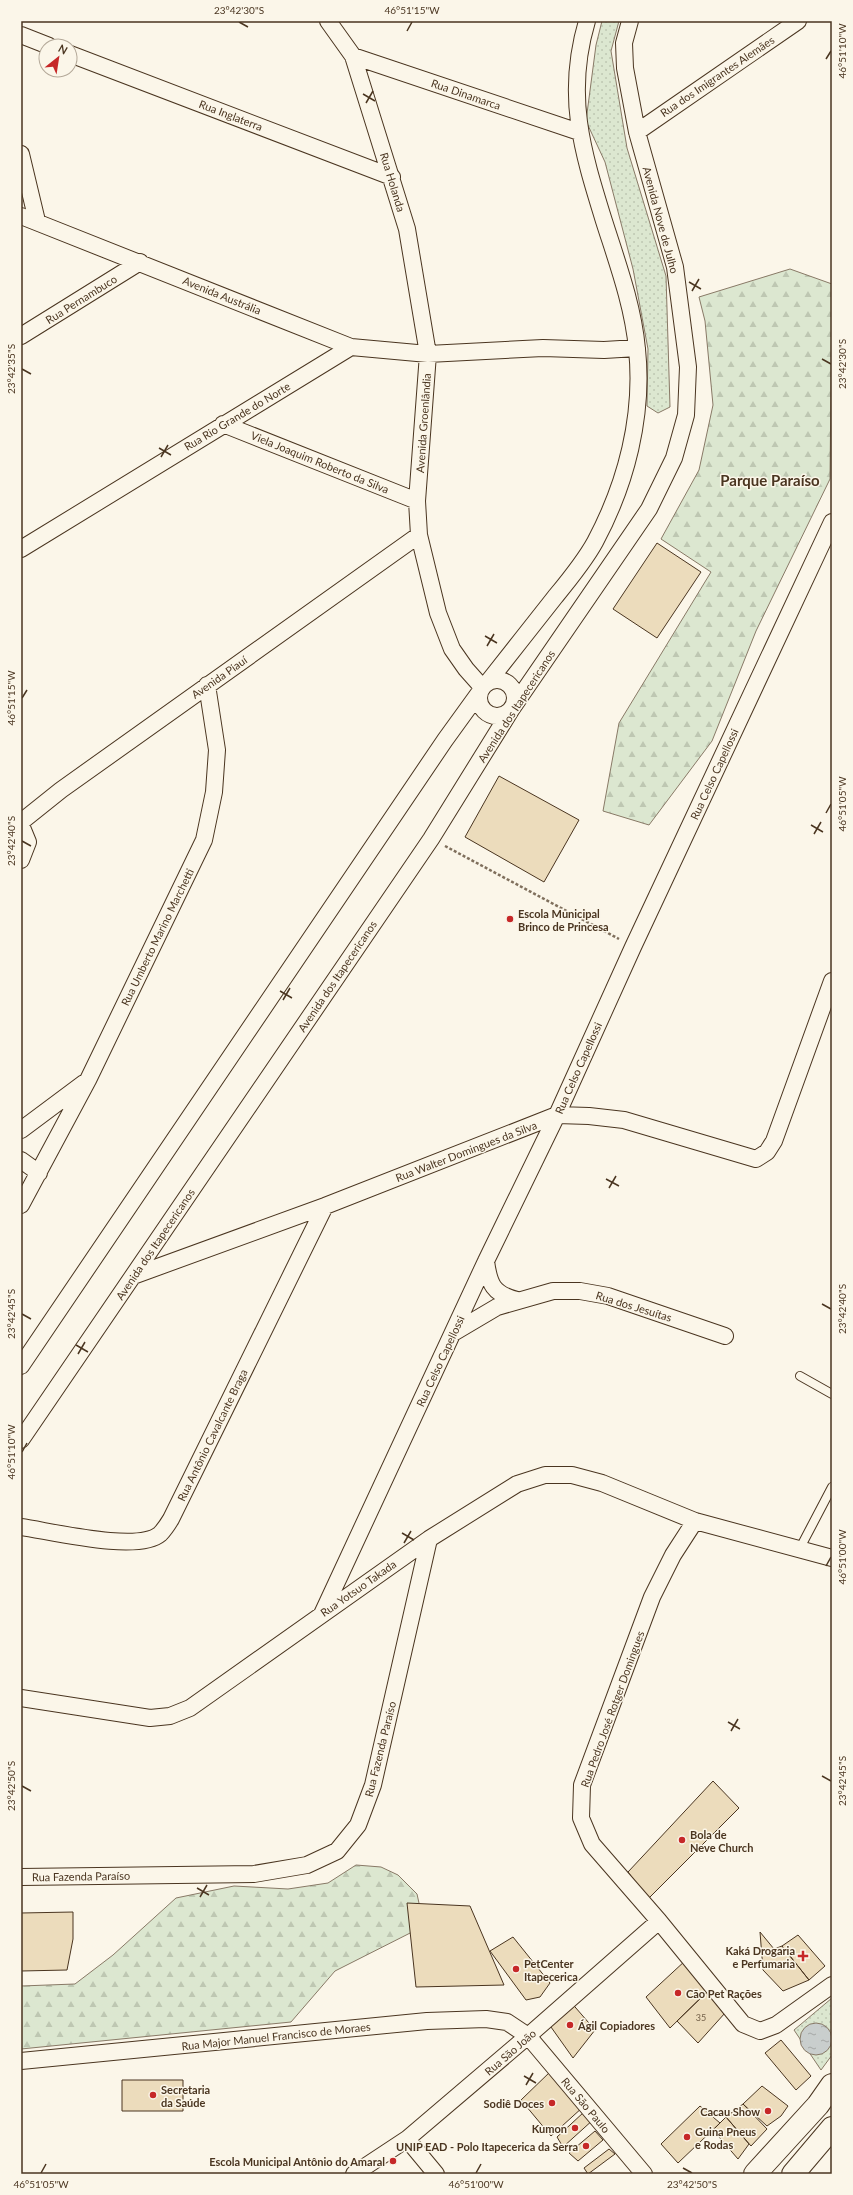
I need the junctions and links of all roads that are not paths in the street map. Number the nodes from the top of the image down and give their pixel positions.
1 (328, 21) edge
2 (586, 21) edge
3 (630, 21) edge
4 (798, 21) edge
5 (21, 35) edge
6 (38, 42) edge
7 (353, 56) junction
8 (78, 57) edge
9 (579, 132) junction
10 (636, 132) junction
11 (21, 154) edge
12 (392, 177) junction
13 (21, 216) edge
14 (37, 221) junction
15 (140, 262) junction
16 (21, 336) edge
17 (352, 347) junction
18 (637, 348) junction
19 (428, 354) junction
20 (223, 424) junction
21 (417, 501) junction
22 (649, 509) joint
23 (832, 522) edge
24 (419, 535) junction
25 (21, 549) edge
26 (207, 685) junction
27 (483, 687) junction
28 (511, 710) junction
29 (21, 823) edge
30 (21, 860) edge
31 (832, 981) edge
32 (88, 1080) junction
33 (557, 1115) junction
34 (21, 1130) edge
35 (21, 1160) edge
36 (39, 1173) junction
37 (21, 1205) edge
38 (325, 1206) junction
39 (486, 1261) junction
40 (133, 1276) junction
41 (517, 1300) junction
42 (453, 1333) junction
43 (725, 1336) dead end
44 (21, 1366) edge
45 (800, 1376) dead end
46 (832, 1394) edge
47 (21, 1440) edge
48 (832, 1487) edge
49 (696, 1522) junction
50 (21, 1527) edge
51 (430, 1539) junction
52 (798, 1550) junction
53 (832, 1558) edge
54 (322, 1614) junction
55 (21, 1698) edge
56 (21, 1877) edge
57 (659, 1921) junction
58 (832, 1985) edge
59 (528, 2036) junction
60 (21, 2061) edge
61 (832, 2085) edge
62 (832, 2128) edge
63 (407, 2139) junction
64 (354, 2174) edge
65 (436, 2174) edge
66 (644, 2174) edge
67 (755, 2174) edge
68 (793, 2174) edge

1 - 7 street, Rua Holanda
2 - 9 street
3 - 10 street, Avenida Nove de Julho
4 - 10 street, Rua dos Imigrantes Alemães
5 - 6 street
7 - 9 street, Rua Dinamarca
7 - 12 street, Rua Holanda
8 - 12 street, Rua Inglaterra
9 - 18 street
10 - 22 street, Avenida Nove de Julho
11 - 14 street
12 - 19 street, Rua Holanda
13 - 14 street, Avenida Austrália
14 - 15 street, Avenida Austrália
15 - 16 street, Rua Pernambuco
15 - 17 street, Avenida Austrália
17 - 19 street, Avenida Austrália
17 - 20 street, Rua Rio Grande do Norte
18 - 19 street
18 - 27 street
19 - 21 street, Avenida Groenlândia
20 - 21 street, Viela Joaquim Roberto da Silva
20 - 25 street, Rua Rio Grande do Norte
21 - 24 street, Avenida Groenlândia
22 - 28 street, Avenida dos Itapecericanos
23 - 33 street, Rua Celso Capellossi
24 - 26 street, Avenida Piauí
24 - 27 street, Avenida Groenlândia
26 - 29 street, Avenida Piauí
26 - 32 street, Rua Umberto Marino Marchetti
27 - 28 street
27 - 28 street
27 - 44 street
28 - 40 street, Avenida dos Itapecericanos
29 - 30 street
31 - 33 street, Rua Walter Domingues da Silva
32 - 34 street
32 - 36 street, Rua Umberto Marino Marchetti
33 - 38 street, Rua Walter Domingues da Silva
33 - 39 street, Rua Celso Capellossi
35 - 36 street
36 - 37 street, Rua Umberto Marino Marchetti
38 - 40 street, Rua Walter Domingues da Silva
38 - 50 street, Rua Antônio Cavalcante Braga
39 - 41 street
39 - 42 street, Rua Celso Capellossi
40 - 47 street, Avenida dos Itapecericanos
41 - 42 street, Rua dos Jesuítas
41 - 43 street, Rua dos Jesuítas
42 - 54 street, Rua Celso Capellossi
45 - 46 lane
48 - 52 lane
49 - 51 street, Rua Yotsuo Takada
49 - 52 street
49 - 57 street, Rua Pedro José Rotger Domingues
51 - 54 street, Rua Yotsuo Takada
51 - 56 street, Rua Fazenda Paraíso
52 - 53 street
54 - 55 street, Rua Yotsuo Takada
57 - 58 street, Rua Pedro José Rotger Domingues
57 - 59 street, Rua São João
59 - 60 street, Rua Major Manuel Francisco de Moraes
59 - 63 street, Rua São João
59 - 66 street, Rua São Paulo
61 - 67 main road
62 - 68 main road
63 - 64 street, Rua São João
63 - 65 street

